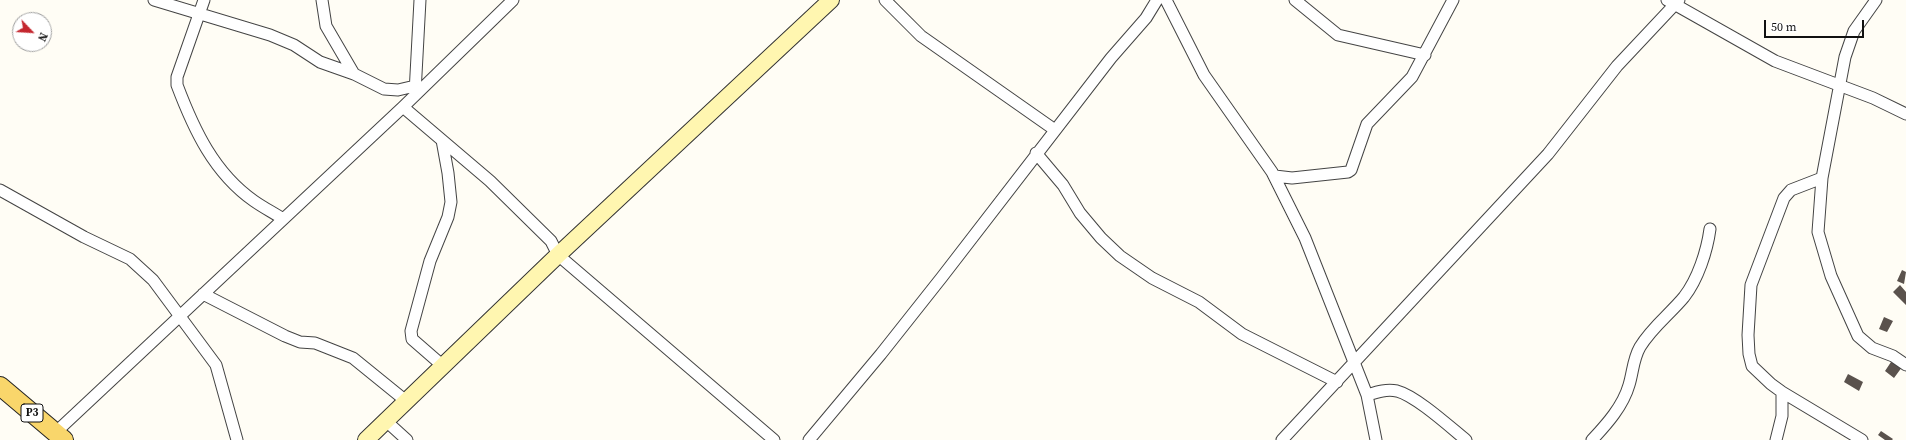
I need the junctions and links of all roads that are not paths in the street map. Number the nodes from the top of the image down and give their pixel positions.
1 (154, 0) edge
2 (204, 0) edge
3 (312, 0) edge
4 (420, 0) edge
5 (513, 0) edge
6 (831, 0) edge
7 (885, 0) edge
8 (1157, 0) edge
9 (1166, 0) edge
10 (1294, 0) edge
11 (1453, 0) edge
12 (1876, 0) edge
13 (1674, 1) edge
14 (323, 5) edge
15 (198, 14) junction
16 (1424, 55) junction
17 (354, 74) junction
18 (1841, 86) junction
19 (415, 91) junction
20 (403, 107) junction
21 (1906, 114) edge
22 (1055, 130) junction
23 (442, 140) junction
24 (1036, 153) junction
25 (1275, 176) junction
26 (1822, 178) junction
27 (0, 190) edge
28 (283, 219) junction
29 (1710, 229) dead end
30 (558, 255) junction
31 (203, 294) junction
32 (180, 315) junction
33 (1354, 364) junction
34 (1906, 365) edge
35 (443, 366) junction
36 (1337, 382) junction
37 (0, 386) edge
38 (1782, 392) junction
39 (1367, 395) junction
40 (406, 401) junction
41 (385, 420) junction
42 (59, 437) edge
43 (237, 440) edge
44 (366, 440) edge
45 (407, 440) edge
46 (774, 440) edge
47 (809, 440) edge
48 (1282, 440) edge
49 (1376, 440) edge
50 (1466, 440) edge
51 (1592, 440) edge
52 (1776, 440) edge
53 (1862, 440) edge

1 - 15 street
2 - 15 street
3 - 14 street
4 - 19 street
5 - 19 street
6 - 30 main road
7 - 22 street
8 - 22 street
9 - 25 street
10 - 16 street
11 - 16 street
12 - 18 street
13 - 18 street
13 - 33 street
14 - 17 street
15 - 17 street
15 - 28 street
16 - 25 street
17 - 19 street
18 - 21 street
18 - 26 street
19 - 20 street
20 - 23 street
20 - 28 street
22 - 24 street
23 - 30 street
23 - 35 street
24 - 36 street
24 - 47 street
25 - 33 street
26 - 34 street
26 - 38 street
27 - 32 street
28 - 31 street
29 - 51 street
30 - 35 main road
30 - 46 street
31 - 32 street
31 - 40 street
32 - 42 street
32 - 43 street
33 - 36 street
33 - 39 street
35 - 40 main road
36 - 48 street
37 - 42 main road, P3
38 - 52 street
38 - 53 street
39 - 49 street
39 - 50 street
40 - 41 main road
41 - 44 main road
41 - 45 street

